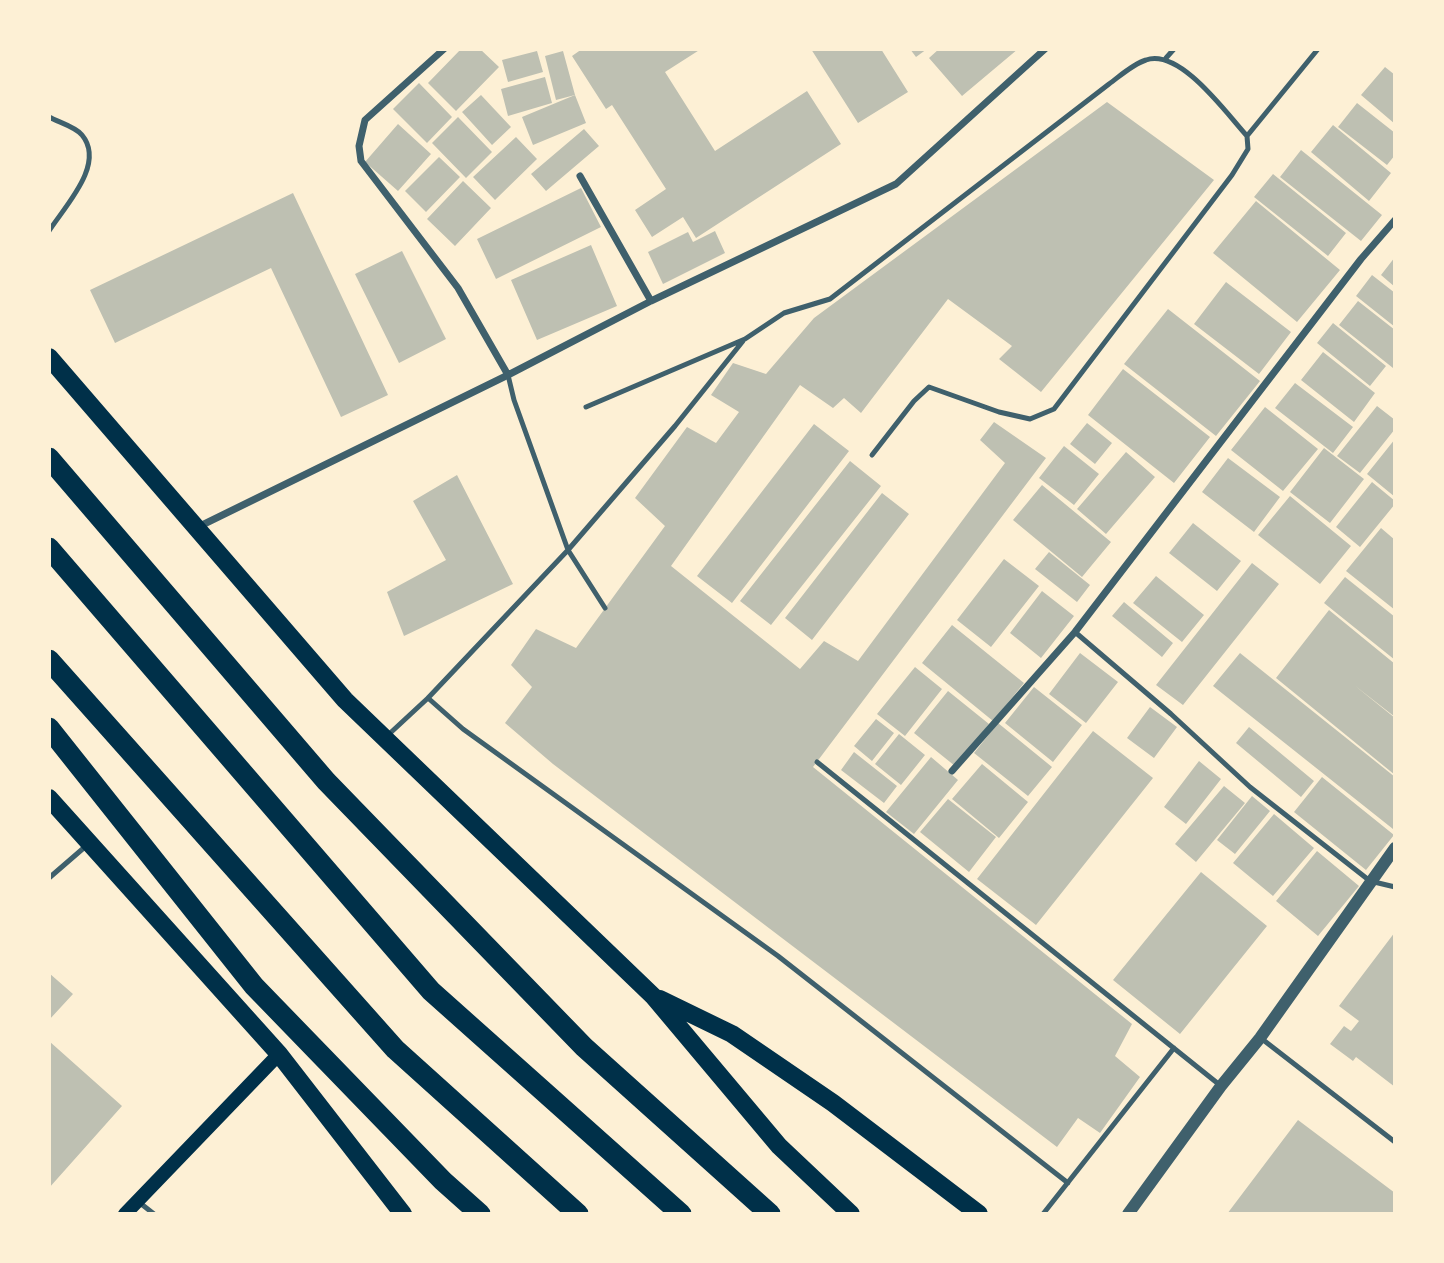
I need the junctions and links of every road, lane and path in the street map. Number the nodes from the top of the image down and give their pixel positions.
1 (444, 49) edge
2 (1045, 49) edge
3 (1174, 49) edge
4 (1318, 49) edge
5 (1166, 58) junction
6 (49, 117) edge
7 (1247, 136) junction
8 (580, 176) dead end
9 (1395, 220) edge
10 (49, 231) edge
11 (651, 301) junction
12 (745, 339) junction
13 (49, 357) edge
14 (508, 375) junction
15 (586, 407) dead end
16 (872, 455) dead end
17 (49, 458) edge
18 (197, 527) junction
19 (49, 548) edge
20 (568, 550) junction
21 (604, 608) dead end
22 (1075, 632) junction
23 (49, 660) edge
24 (428, 698) junction
25 (49, 728) edge
26 (385, 739) junction
27 (817, 762) dead end
28 (952, 771) dead end
29 (49, 799) edge
30 (89, 843) junction
31 (1395, 848) edge
32 (49, 878) edge
33 (1370, 881) junction
34 (1395, 887) edge
35 (653, 996) junction
36 (1260, 1038) junction
37 (1174, 1048) junction
38 (279, 1054) junction
39 (1222, 1086) junction
40 (1395, 1142) edge
41 (1068, 1183) junction
42 (138, 1201) junction
43 (401, 1211) edge
44 (125, 1214) edge
45 (154, 1214) edge
46 (481, 1214) edge
47 (578, 1214) edge
48 (681, 1214) edge
49 (770, 1214) edge
50 (851, 1214) edge
51 (979, 1214) edge
52 (1043, 1214) edge
53 (1128, 1214) edge

1 - 14 street
2 - 11 street
3 - 5 lane
4 - 7 lane
5 - 7 lane
5 - 12 lane
6 - 10 lane
7 - 16 lane
8 - 11 street
9 - 22 street
11 - 14 street
12 - 15 lane
12 - 20 lane
13 - 18 main road
14 - 18 street
14 - 20 lane
17 - 49 highway
18 - 26 main road
19 - 48 highway
20 - 21 lane
20 - 24 lane
22 - 28 street
22 - 33 lane
23 - 47 highway
24 - 26 lane
24 - 41 lane
25 - 46 highway
26 - 35 main road
27 - 37 lane
29 - 30 main road
30 - 32 lane
30 - 38 main road
31 - 33 street
33 - 34 lane
33 - 36 street
35 - 50 main road
35 - 51 main road
36 - 39 street
36 - 40 lane
37 - 39 lane
37 - 41 lane
38 - 42 main road
38 - 43 main road
39 - 53 street
41 - 52 lane
42 - 44 main road
42 - 45 lane

